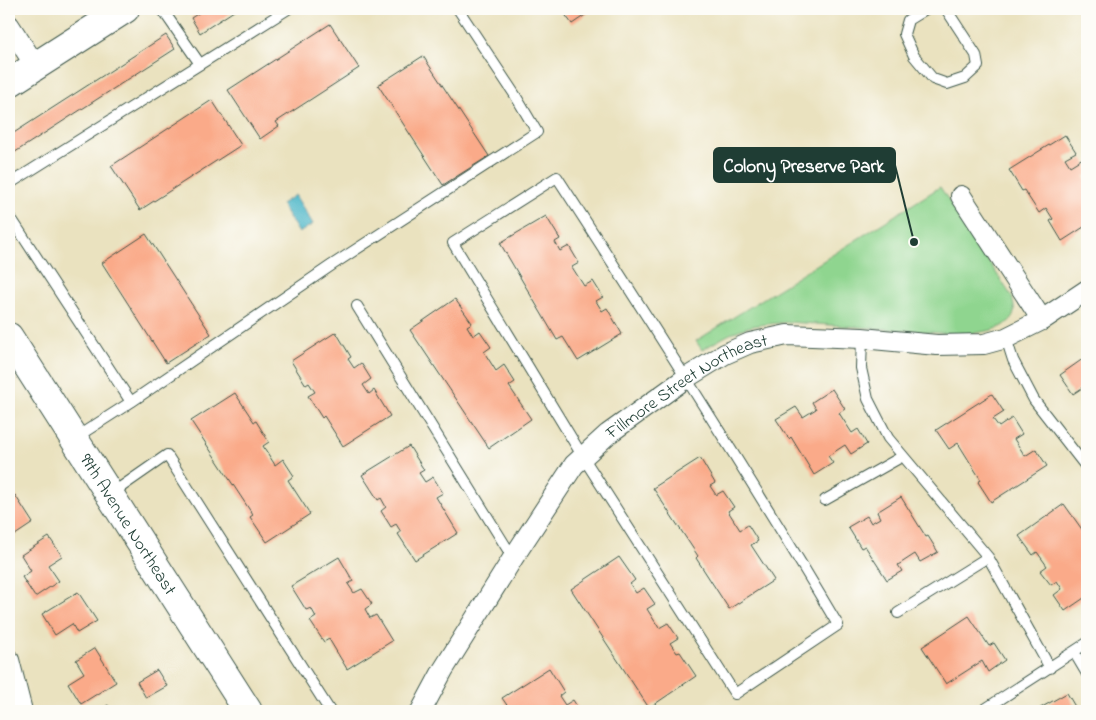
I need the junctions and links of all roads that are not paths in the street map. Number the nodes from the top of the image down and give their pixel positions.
1 (124, 9) edge
2 (162, 9) edge
3 (288, 9) edge
4 (458, 9) edge
5 (926, 9) edge
6 (946, 9) edge
7 (9, 25) edge
8 (200, 64) junction
9 (35, 65) junction
10 (9, 83) edge
11 (9, 184) edge
12 (961, 196) dead end
13 (9, 215) edge
14 (1087, 290) edge
15 (357, 306) dead end
16 (1042, 320) junction
17 (9, 337) edge
18 (862, 338) junction
19 (1006, 338) junction
20 (686, 378) junction
21 (131, 402) junction
22 (74, 439) junction
23 (903, 456) junction
24 (583, 458) junction
25 (1087, 468) edge
26 (110, 495) junction
27 (825, 500) dead end
28 (988, 557) junction
29 (513, 558) junction
30 (898, 614) dead end
31 (1087, 643) edge
32 (1074, 652) junction
33 (9, 660) edge
34 (1050, 668) junction
35 (1087, 674) edge
36 (22, 711) edge
37 (248, 711) edge
38 (330, 711) edge
39 (420, 711) edge
40 (982, 711) edge

1 - 9 street
2 - 8 lane
3 - 8 lane
4 - 21 lane
5 - 6 lane
7 - 9 street
8 - 11 lane
9 - 10 street
12 - 16 street
13 - 21 lane
14 - 16 street, Fillmore Street Northeast
15 - 29 lane
16 - 19 street, Fillmore Street Northeast
17 - 22 street, 99th Avenue Northeast
18 - 19 street, Fillmore Street Northeast
18 - 20 street, Fillmore Street Northeast
18 - 23 lane
19 - 25 lane
20 - 24 street, Fillmore Street Northeast
20 - 24 lane
20 - 24 lane
21 - 22 lane
22 - 26 street, 99th Avenue Northeast
23 - 27 lane
23 - 28 lane
24 - 29 street, Fillmore Street Northeast
26 - 37 street, 99th Avenue Northeast
26 - 38 lane
28 - 30 lane
28 - 34 lane
29 - 39 street, Fillmore Street Northeast
31 - 32 lane
32 - 34 lane
32 - 35 lane
33 - 36 street
34 - 40 lane

